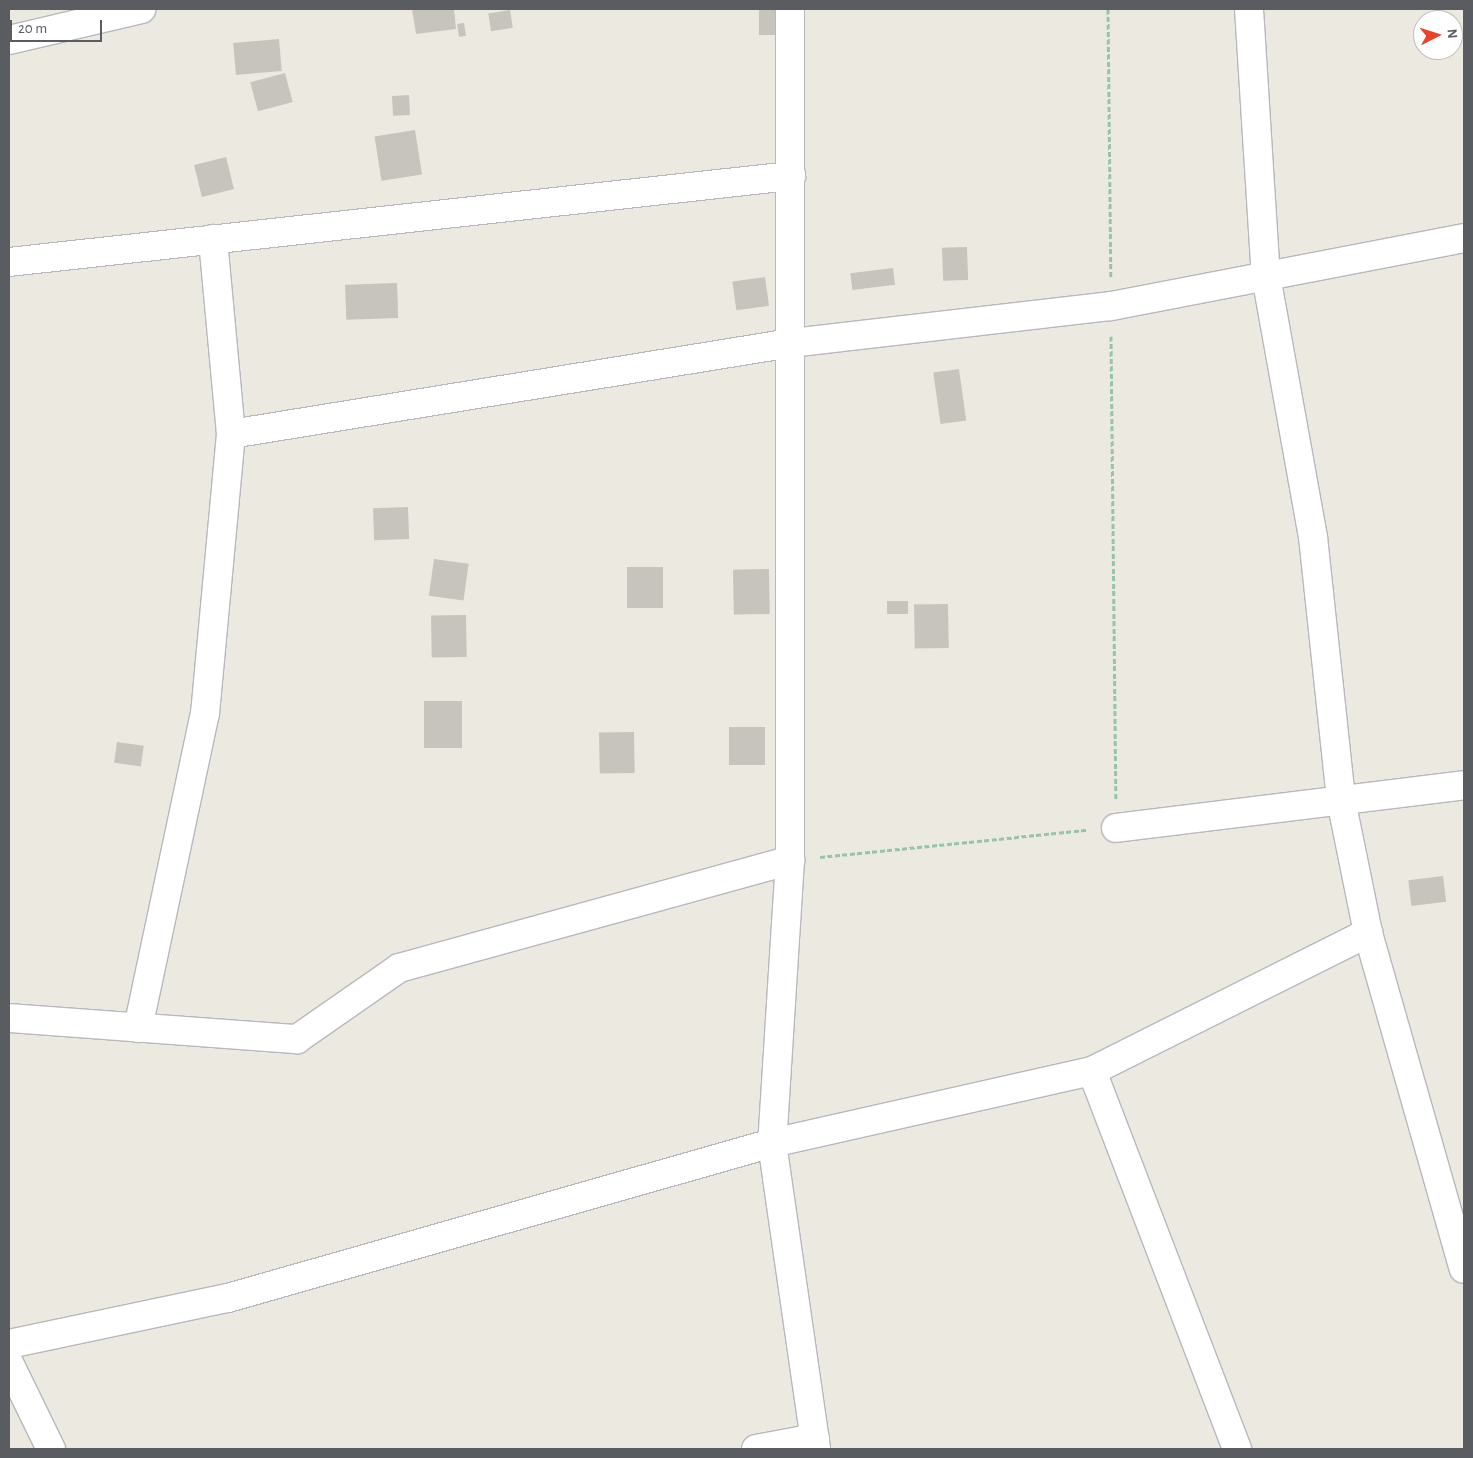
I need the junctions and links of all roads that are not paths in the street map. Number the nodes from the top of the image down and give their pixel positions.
1 (141, 9) edge
2 (790, 9) edge
3 (1249, 9) edge
4 (9, 40) edge
5 (791, 176) junction
6 (1464, 238) edge
7 (213, 239) junction
8 (9, 262) edge
9 (1266, 276) junction
10 (791, 343) junction
11 (231, 434) junction
12 (1464, 785) edge
13 (1341, 800) junction
14 (1116, 828) road end
15 (790, 860) junction
16 (1368, 933) junction
17 (9, 1018) edge
18 (138, 1028) junction
19 (1092, 1071) junction
20 (772, 1143) junction
21 (1464, 1269) edge
22 (9, 1344) edge
23 (9, 1363) edge
24 (816, 1444) edge
25 (51, 1449) edge
26 (756, 1449) edge
27 (1237, 1449) edge

1 - 4 street
2 - 5 street
3 - 9 street
5 - 7 street
5 - 10 street
6 - 9 street
7 - 8 street
7 - 11 street
9 - 10 street
9 - 13 street
10 - 11 street
10 - 15 street
11 - 18 street
12 - 13 street
13 - 14 street
13 - 16 street
15 - 18 street
15 - 20 street
16 - 19 street
16 - 21 street
17 - 18 street
19 - 20 street
19 - 27 street
20 - 22 street
20 - 24 street
23 - 25 street
24 - 26 street

